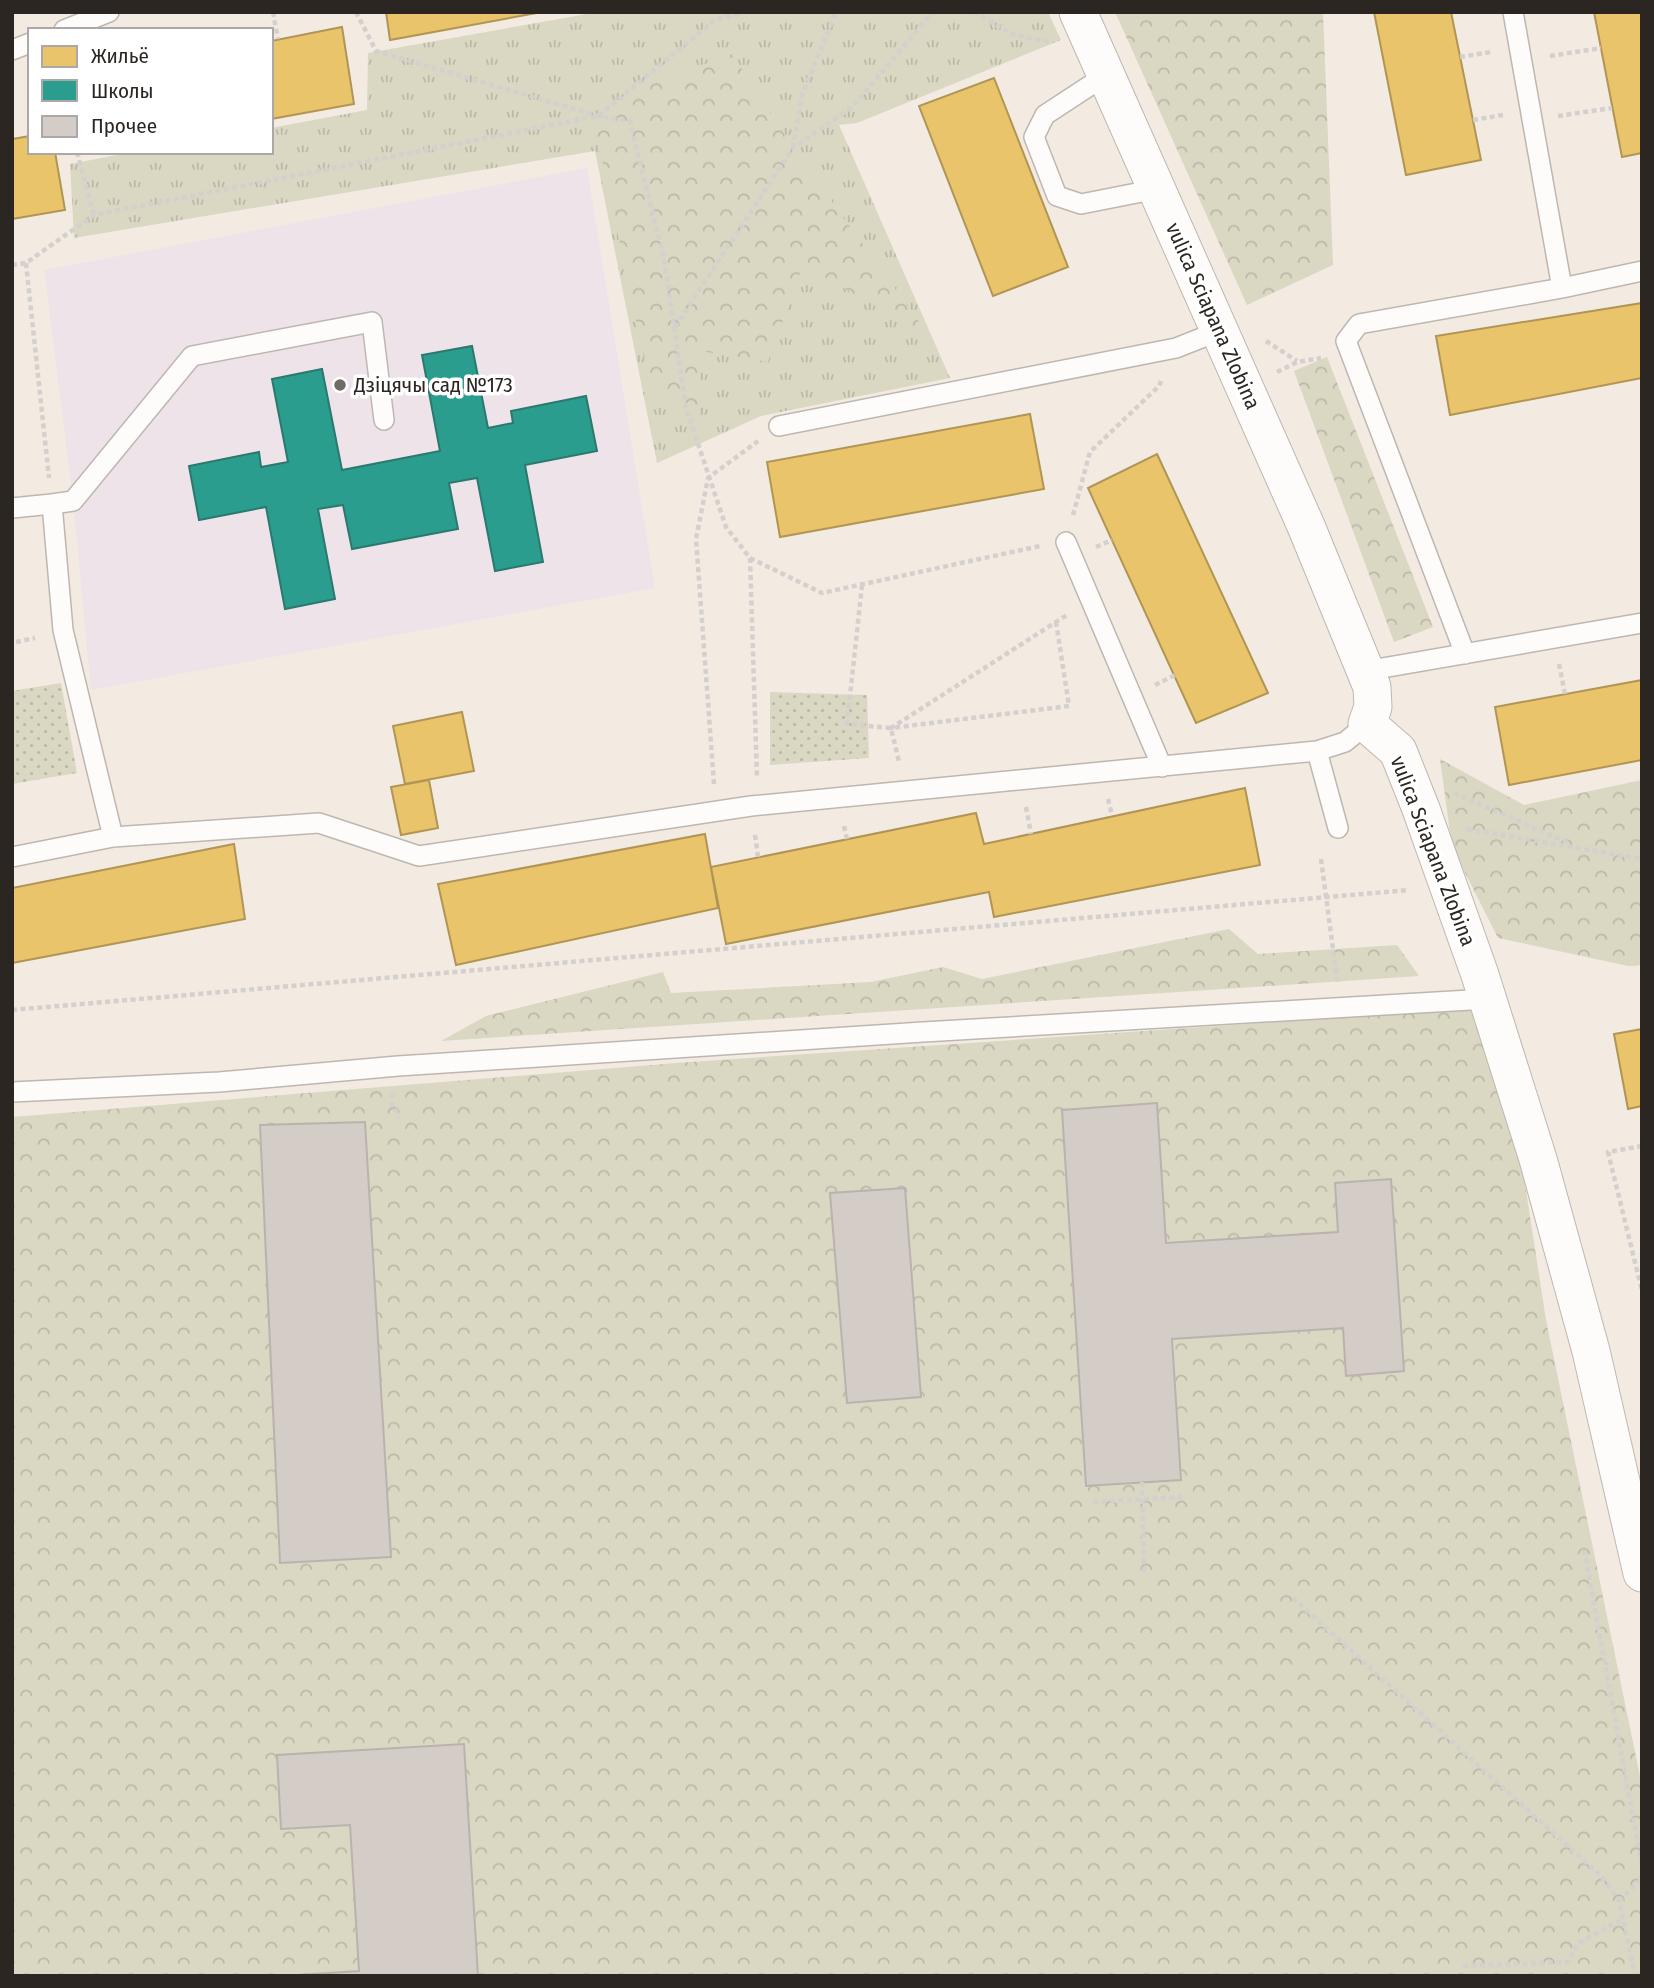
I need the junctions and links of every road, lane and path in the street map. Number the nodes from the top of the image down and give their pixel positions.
1 (109, 12) edge
2 (273, 12) edge
3 (356, 12) edge
4 (741, 12) edge
5 (836, 12) edge
6 (933, 12) edge
7 (1078, 12) edge
8 (1513, 12) edge
9 (69, 28) edge
10 (278, 39) dead end
11 (1601, 48) dead end
12 (1521, 61) junction
13 (1106, 75) junction
14 (1612, 108) dead end
15 (598, 116) junction
16 (1532, 119) junction
17 (793, 148) junction
18 (78, 154) edge
19 (1157, 189) junction
20 (94, 215) junction
21 (26, 263) junction
22 (12, 265) edge
23 (1642, 271) edge
24 (1562, 288) junction
25 (674, 327) junction
26 (1219, 331) junction
27 (1176, 348) junction
28 (1350, 356) junction
29 (1244, 386) junction
30 (384, 420) dead end
31 (779, 426) joint
32 (708, 478) junction
33 (52, 504) junction
34 (12, 508) edge
35 (1066, 542) junction
36 (750, 558) junction
37 (862, 585) junction
38 (1091, 599) junction
39 (1055, 622) junction
40 (1642, 624) edge
41 (35, 638) dead end
42 (16, 642) dead end
43 (1465, 654) junction
44 (1557, 655) dead end
45 (1365, 671) junction
46 (1565, 694) dead end
47 (1367, 724) junction
48 (891, 728) junction
49 (1317, 751) junction
50 (1162, 767) junction
51 (1406, 772) junction
52 (907, 790) junction
53 (1023, 794) dead end
54 (751, 806) junction
55 (713, 812) junction
56 (1426, 822) junction
57 (1338, 828) dead end
58 (1031, 834) dead end
59 (113, 837) junction
60 (1579, 848) junction
61 (12, 858) edge
62 (1321, 859) dead end
63 (1642, 859) edge
64 (1448, 886) junction
65 (1328, 897) junction
66 (1487, 999) junction
67 (1341, 1008) junction
68 (12, 1010) edge
69 (12, 1092) edge
70 (1642, 1146) edge
71 (1642, 1291) edge
72 (1142, 1482) dead end
73 (1182, 1497) dead end
74 (1143, 1500) junction
75 (1093, 1502) dead end
76 (1584, 1550) dead end
77 (1144, 1573) dead end
78 (1642, 1573) edge
79 (1293, 1598) dead end
80 (1642, 1866) edge
81 (1642, 1878) edge
82 (1619, 1900) junction
83 (1623, 1919) junction
84 (1464, 1966) dead end
85 (1635, 1976) edge

1 - 9 lane
2 - 10 path
3 - 15 path
4 - 15 path
5 - 17 path
6 - 17 path
7 - 13 street, vulica Sciapana Zlobina
8 - 12 lane
11 - 12 path
12 - 16 lane
13 - 19 street, vulica Sciapana Zlobina
13 - 19 lane
14 - 16 path
15 - 20 path
15 - 25 path
16 - 24 lane
17 - 25 path
18 - 20 path
19 - 26 street, vulica Sciapana Zlobina
20 - 21 path
21 - 22 path
21 - 33 path
23 - 24 lane
24 - 28 lane
25 - 32 path
26 - 27 lane
26 - 29 street, vulica Sciapana Zlobina
27 - 31 lane
27 - 35 path
28 - 29 path
28 - 43 lane
29 - 45 street, vulica Sciapana Zlobina
30 - 33 lane
31 - 32 path
32 - 36 path
32 - 55 path
33 - 34 lane
33 - 59 lane
35 - 37 path
35 - 38 lane
36 - 37 path
36 - 54 path
37 - 48 path
38 - 39 path
38 - 50 lane
39 - 48 path
39 - 48 path
40 - 43 lane
41 - 42 path
43 - 45 lane
44 - 46 path
45 - 47 street, vulica Sciapana Zlobina
47 - 49 lane
47 - 51 street, vulica Sciapana Zlobina
48 - 52 path
49 - 50 lane
49 - 57 lane
50 - 52 lane
51 - 56 street, vulica Sciapana Zlobina
51 - 60 path
52 - 54 lane
53 - 58 path
54 - 55 lane
55 - 59 lane
56 - 60 path
56 - 64 street, vulica Sciapana Zlobina
59 - 61 lane
60 - 63 path
62 - 65 path
64 - 65 path
64 - 66 street, vulica Sciapana Zlobina
65 - 67 path
65 - 68 path
66 - 67 lane
66 - 78 street, vulica Sciapana Zlobina
67 - 69 lane
70 - 71 path
72 - 74 path
73 - 74 path
74 - 75 path
74 - 77 path
76 - 80 path
79 - 82 path
81 - 82 path
82 - 83 path
83 - 84 path
83 - 85 path

